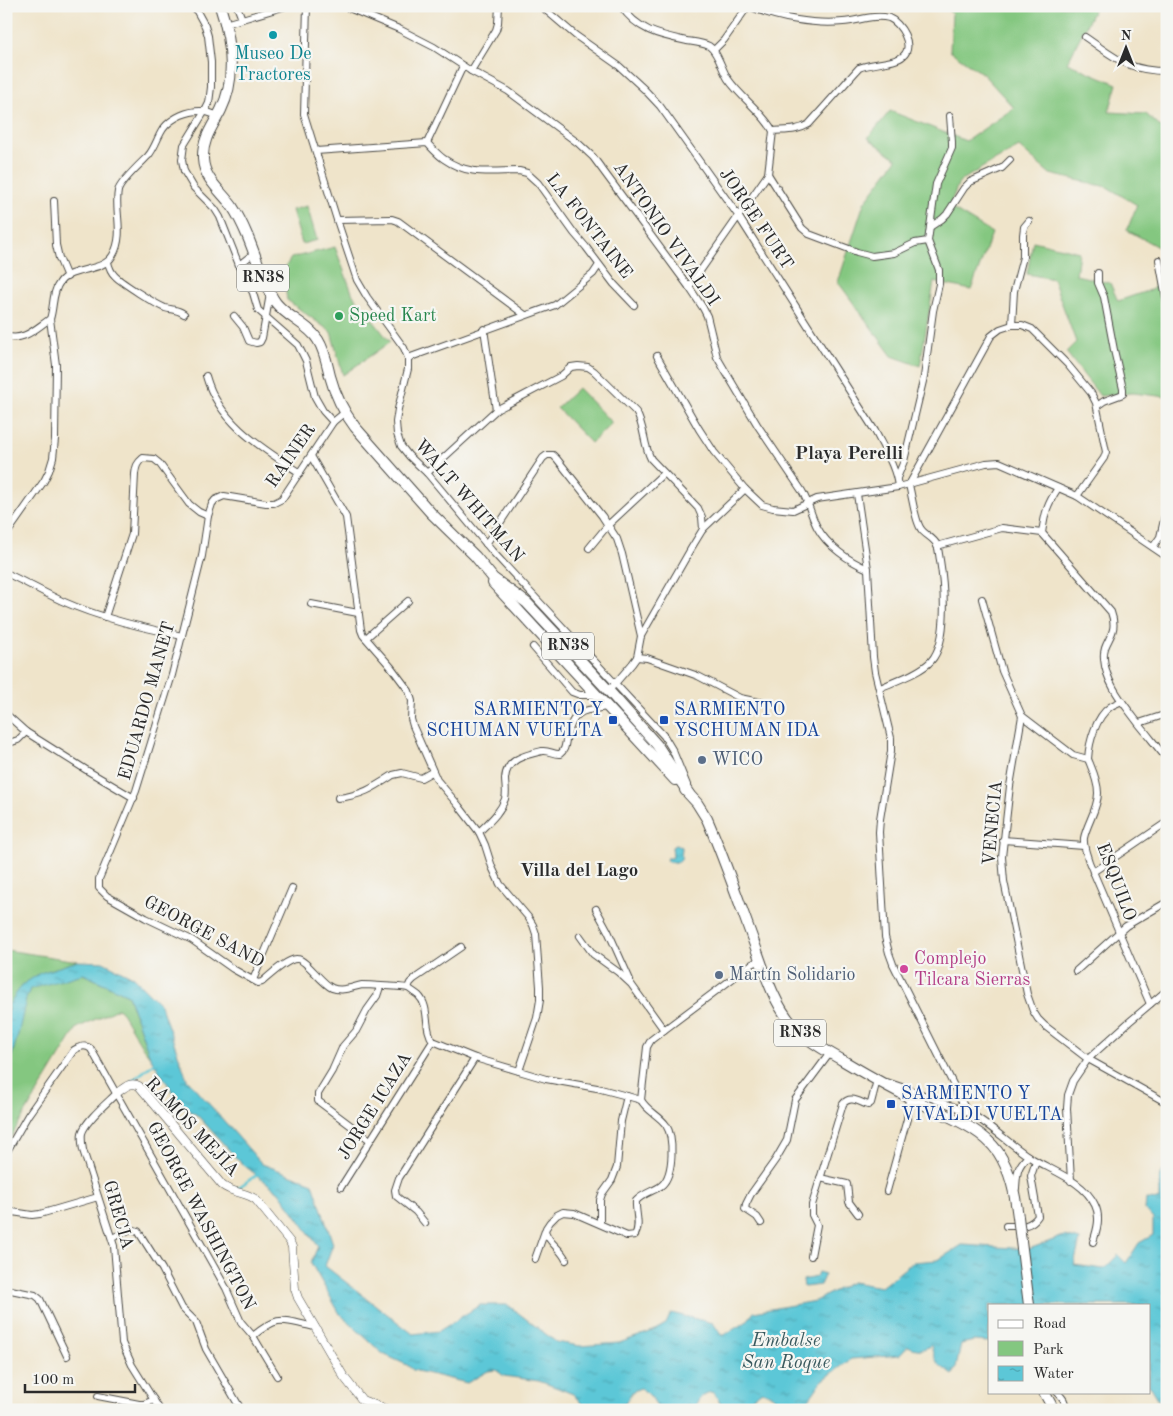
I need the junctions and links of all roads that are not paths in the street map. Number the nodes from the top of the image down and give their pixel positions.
1 (194, 6) edge
2 (220, 6) edge
3 (237, 6) edge
4 (286, 6) edge
5 (307, 6) edge
6 (344, 6) edge
7 (499, 6) edge
8 (541, 6) edge
9 (621, 6) edge
10 (749, 6) edge
11 (242, 19) junction
12 (225, 24) junction
13 (1085, 37) dead end
14 (714, 50) junction
15 (463, 66) junction
16 (471, 71) junction
17 (1167, 71) edge
18 (205, 112) junction
19 (218, 116) junction
20 (950, 116) dead end
21 (773, 131) junction
22 (427, 143) junction
23 (316, 151) junction
24 (1010, 160) dead end
25 (768, 174) junction
26 (54, 201) dead end
27 (739, 217) junction
28 (337, 220) junction
29 (1030, 221) dead end
30 (930, 227) junction
31 (928, 241) junction
32 (254, 253) junction
33 (1159, 260) dead end
34 (108, 262) junction
35 (239, 265) junction
36 (600, 265) junction
37 (1098, 273) dead end
38 (67, 277) junction
39 (689, 287) junction
40 (270, 294) junction
41 (1167, 303) edge
42 (634, 305) dead end
43 (184, 314) dead end
44 (526, 315) junction
45 (234, 316) dead end
46 (266, 318) junction
47 (50, 319) junction
48 (1012, 325) junction
49 (484, 329) junction
50 (6, 336) edge
51 (657, 356) dead end
52 (408, 358) junction
53 (206, 376) dead end
54 (1097, 406) junction
55 (496, 410) junction
56 (344, 413) junction
57 (333, 422) junction
58 (311, 456) junction
59 (300, 473) junction
60 (427, 473) junction
61 (664, 473) junction
62 (897, 478) junction
63 (909, 485) junction
64 (898, 487) junction
65 (1058, 488) junction
66 (745, 489) junction
67 (857, 494) junction
68 (1077, 496) junction
69 (808, 502) junction
70 (1167, 507) edge
71 (431, 513) junction
72 (208, 516) junction
73 (608, 525) junction
74 (703, 529) junction
75 (1042, 533) junction
76 (6, 535) edge
77 (486, 544) junction
78 (937, 546) junction
79 (1153, 547) junction
80 (589, 548) dead end
81 (492, 551) junction
82 (1167, 557) edge
83 (480, 563) junction
84 (868, 569) junction
85 (6, 573) edge
86 (982, 598) dead end
87 (408, 601) dead end
88 (311, 604) dead end
89 (358, 613) junction
90 (105, 617) junction
91 (534, 628) junction
92 (182, 636) junction
93 (641, 636) junction
94 (366, 638) junction
95 (533, 647) dead end
96 (637, 657) junction
97 (612, 687) junction
98 (880, 688) junction
99 (596, 695) junction
100 (1122, 701) junction
101 (764, 703) dead end
102 (607, 707) junction
103 (1167, 714) edge
104 (6, 715) edge
105 (1022, 716) junction
106 (1139, 723) junction
107 (26, 732) junction
108 (6, 744) edge
109 (1088, 759) junction
110 (1167, 759) edge
111 (432, 772) junction
112 (691, 795) junction
113 (134, 798) junction
114 (338, 798) dead end
115 (1167, 822) edge
116 (479, 832) junction
117 (1003, 840) junction
118 (1084, 846) junction
119 (1093, 872) junction
120 (99, 888) joint
121 (292, 888) dead end
122 (1167, 902) edge
123 (596, 909) dead end
124 (1119, 931) junction
125 (580, 936) dead end
126 (461, 947) dead end
127 (760, 960) junction
128 (1076, 972) dead end
129 (253, 980) junction
130 (631, 984) junction
131 (380, 987) junction
132 (408, 988) junction
133 (1167, 990) edge
134 (1150, 1004) junction
135 (664, 1030) junction
136 (433, 1041) junction
137 (830, 1053) junction
138 (475, 1058) junction
139 (1088, 1059) junction
140 (519, 1071) junction
141 (874, 1079) junction
142 (117, 1093) junction
143 (628, 1096) junction
144 (909, 1097) junction
145 (641, 1100) junction
146 (1167, 1103) edge
147 (967, 1112) junction
148 (370, 1140) junction
149 (6, 1153) edge
150 (1028, 1156) junction
151 (1036, 1160) junction
152 (820, 1178) junction
153 (1071, 1180) junction
154 (342, 1187) dead end
155 (887, 1191) dead end
156 (98, 1197) junction
157 (1015, 1199) junction
158 (6, 1211) edge
159 (858, 1214) dead end
160 (424, 1223) dead end
161 (600, 1223) junction
162 (761, 1223) dead end
163 (1006, 1226) dead end
164 (545, 1231) junction
165 (112, 1238) junction
166 (1093, 1242) dead end
167 (811, 1256) dead end
168 (534, 1259) dead end
169 (566, 1260) dead end
170 (6, 1289) edge
171 (1029, 1304) edge
172 (315, 1327) junction
173 (253, 1336) junction
174 (67, 1356) dead end
175 (277, 1376) dead end
176 (1045, 1394) edge
177 (1059, 1394) edge
178 (98, 1396) dead end
179 (154, 1400) junction
180 (239, 1406) dead end
181 (160, 1410) edge
182 (388, 1410) edge
183 (1054, 1410) edge
184 (1065, 1410) edge

1 - 18 street
2 - 12 main road, RN38
3 - 11 street
4 - 11 street
5 - 23 street
6 - 15 street, ANTONIO VIVALDI
7 - 16 street
8 - 27 street, JORGE FURT
9 - 14 street
10 - 14 street
10 - 21 street
11 - 12 street
12 - 19 main road, RN38
13 - 17 street
14 - 21 street
15 - 16 street, ANTONIO VIVALDI
15 - 22 street
16 - 39 street, ANTONIO VIVALDI
18 - 19 street
18 - 34 street
18 - 35 street
19 - 32 main road, RN38
20 - 30 street
21 - 25 street
22 - 23 street
22 - 36 street, LA FONTAINE
23 - 28 street
24 - 30 street
25 - 27 street
25 - 31 street
26 - 38 street
27 - 39 street
27 - 62 street, JORGE FURT
28 - 44 street
28 - 52 street
29 - 48 street
30 - 31 street
31 - 62 street
32 - 35 street
32 - 40 main road, RN38
33 - 41 street
34 - 38 street
34 - 43 street
35 - 46 street
36 - 42 street, LA FONTAINE
36 - 44 street
37 - 54 street
38 - 47 street
39 - 69 street, ANTONIO VIVALDI
40 - 46 street
40 - 56 main road, RN38
44 - 49 street
45 - 46 street
46 - 57 street
47 - 50 street
47 - 76 street
48 - 54 street
48 - 63 street
49 - 52 street
49 - 55 street
51 - 66 street
52 - 60 street, WALT WHITMAN
53 - 59 street
54 - 68 street
55 - 60 street
55 - 61 street
56 - 57 street, RAINER
56 - 71 main road, RN38
57 - 58 street, RAINER
58 - 59 street, RAINER
58 - 89 street
59 - 72 street, RAINER
60 - 77 street, WALT WHITMAN
61 - 73 street
61 - 74 street
62 - 64 street, JORGE FURT
63 - 64 street
63 - 65 street
63 - 78 street
64 - 67 street
65 - 68 street
65 - 75 street
66 - 69 street
66 - 74 street
67 - 69 street
67 - 84 street
68 - 79 street
69 - 84 street, ANTONIO VIVALDI
70 - 79 street
71 - 83 main road, RN38
71 - 91 main road, RN38
72 - 90 street
72 - 92 street, EDUARDO MANET
73 - 77 street
73 - 80 street
73 - 93 street
74 - 93 street
75 - 78 street
75 - 100 street
77 - 81 street, WALT WHITMAN
78 - 98 street
79 - 82 street
81 - 83 street
81 - 97 street, WALT WHITMAN
83 - 97 main road, RN38
84 - 98 street
85 - 90 street
86 - 105 street
87 - 94 street
88 - 89 street
89 - 94 street
90 - 92 street
91 - 97 main road
91 - 99 main road, RN38
92 - 113 street, EDUARDO MANET
93 - 96 street
94 - 111 street
95 - 99 street
96 - 97 street
96 - 101 street
97 - 102 main road
97 - 112 main road, RN38
98 - 147 street
99 - 102 main road, RN38
100 - 106 street
100 - 109 street
102 - 112 main road, RN38
102 - 116 street
103 - 106 street
104 - 107 street
105 - 109 street
105 - 117 street, VENECIA
106 - 110 street
107 - 108 street
107 - 113 street
109 - 118 street, ESQUILO
111 - 114 street
111 - 116 street
112 - 127 main road, RN38
113 - 120 street, EDUARDO MANET
115 - 119 street
116 - 140 street
117 - 118 street
117 - 139 street, VENECIA
118 - 119 street, ESQUILO
119 - 124 street, ESQUILO
120 - 129 street, GEORGE SAND
121 - 129 street
122 - 124 street
123 - 130 street
124 - 128 street
124 - 134 street, ESQUILO
125 - 130 street
126 - 132 street
127 - 135 street
127 - 137 main road, RN38
129 - 131 street, GEORGE SAND
130 - 135 street
131 - 132 street, GEORGE SAND
131 - 148 street
132 - 136 street
133 - 134 street
134 - 139 street
135 - 145 street
136 - 138 street
136 - 148 street, JORGE ICAZA
137 - 141 main road, RN38
137 - 162 street
138 - 140 street
138 - 160 street
139 - 146 street, VENECIA
139 - 153 street
140 - 143 street
141 - 144 main road, RN38
141 - 147 street
141 - 152 street
142 - 149 street, GEORGE WASHINGTON
142 - 156 street, GRECIA
142 - 172 street, RAMOS MEJÍA
142 - 173 street, GEORGE WASHINGTON
143 - 145 street
143 - 161 street
144 - 155 street
144 - 157 main road, RN38
145 - 161 street
147 - 150 street
148 - 154 street, JORGE ICAZA
150 - 151 street
150 - 157 street
151 - 153 street
151 - 163 street
152 - 159 street
152 - 167 street
153 - 166 street
156 - 158 street
156 - 165 street, GRECIA
157 - 171 main road, RN38, bridge
161 - 164 street
164 - 168 street
164 - 169 street
165 - 179 street, GRECIA
165 - 180 street
170 - 174 street
172 - 173 street
172 - 182 street, RAMOS MEJÍA
173 - 175 street, GEORGE WASHINGTON
176 - 183 main road
177 - 184 street
178 - 179 street
179 - 181 street, GRECIA

